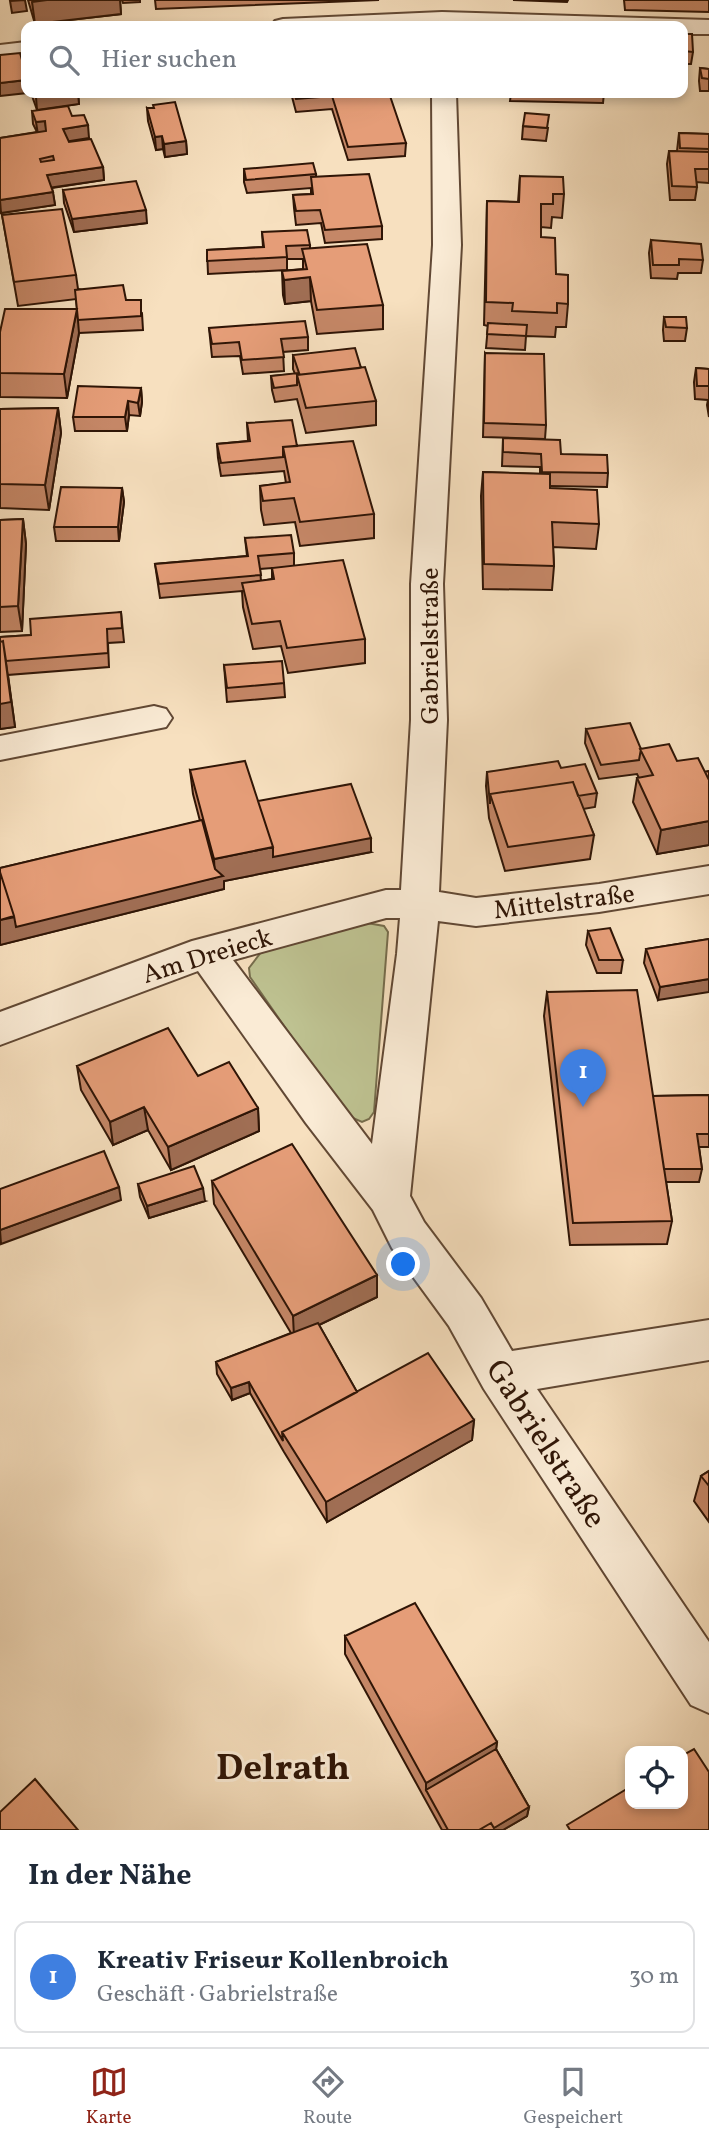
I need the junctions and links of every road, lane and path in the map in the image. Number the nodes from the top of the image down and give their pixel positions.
1 (440, 15) edge
2 (354, 21) edge
3 (568, 21) edge
4 (688, 27) edge
5 (709, 27) edge
6 (21, 50) edge
7 (0, 52) edge
8 (444, 98) edge
9 (154, 718) dead end
10 (0, 748) edge
11 (709, 880) edge
12 (420, 904) junction
13 (206, 952) junction
14 (0, 1028) edge
15 (388, 1197) junction
16 (709, 1340) edge
17 (500, 1374) junction
18 (709, 1687) edge

1 - 2 street
1 - 3 street
4 - 5 street
6 - 7 street
8 - 12 street, Gabrielstraße
9 - 10 street
11 - 12 street, Mittelstraße
12 - 13 street, Am Dreieck
12 - 15 street, Gabrielstraße
13 - 14 street, Am Dreieck
13 - 15 street, Gabrielstraße
15 - 17 street, Gabrielstraße
16 - 17 street
17 - 18 street, Gabrielstraße

